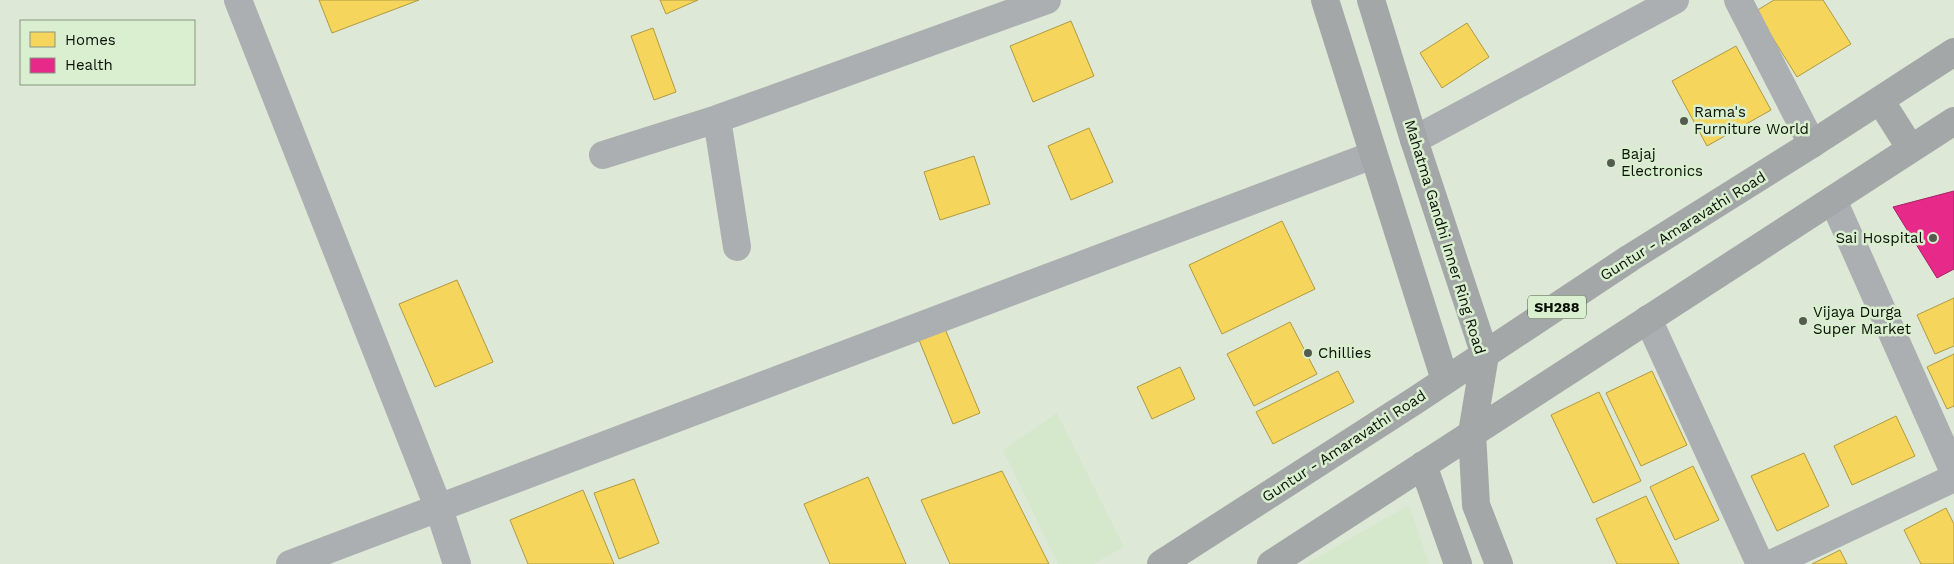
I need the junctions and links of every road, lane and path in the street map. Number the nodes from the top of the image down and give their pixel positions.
1 (238, 0) edge
2 (1047, 0) edge
3 (1325, 0) edge
4 (1371, 0) edge
5 (1675, 0) edge
6 (1738, 0) edge
7 (1954, 52) edge
8 (1880, 100) junction
9 (717, 119) junction
10 (1954, 121) edge
11 (1414, 140) junction
12 (1812, 144) junction
13 (1911, 149) junction
14 (603, 155) dead end
15 (1374, 155) junction
16 (1833, 200) junction
17 (737, 247) dead end
18 (1648, 319) junction
19 (1485, 355) junction
20 (1445, 380) junction
21 (1472, 433) junction
22 (1423, 465) junction
23 (1954, 472) edge
24 (1954, 478) edge
25 (439, 509) junction
26 (323, 558) edge
27 (290, 564) edge
28 (457, 564) edge
29 (1161, 564) edge
30 (1271, 564) edge
31 (1458, 564) edge
32 (1499, 564) edge
33 (1760, 564) edge
34 (1771, 564) edge

1 - 25 street
2 - 9 street
3 - 15 main road
4 - 11 main road, Mahatma Gandhi Inner Ring Road
5 - 11 street
6 - 12 street
7 - 8 main road, Guntur - Amaravathi Road / SH288
8 - 12 main road, Guntur - Amaravathi Road / SH288
8 - 13 main road
9 - 14 street
9 - 17 street
10 - 13 main road
11 - 19 main road, Mahatma Gandhi Inner Ring Road
12 - 19 main road, Guntur - Amaravathi Road / SH288
13 - 16 main road
15 - 20 main road
15 - 25 street
16 - 18 main road
16 - 23 street
18 - 21 main road
18 - 33 street
19 - 20 main road, Guntur - Amaravathi Road / SH288
19 - 21 main road, Mahatma Gandhi Inner Ring Road
20 - 29 main road, Guntur - Amaravathi Road / SH288
21 - 22 main road
21 - 32 main road, Mahatma Gandhi Inner Ring Road
22 - 30 main road
22 - 31 main road
24 - 34 street
25 - 26 street
25 - 28 street
26 - 27 street

